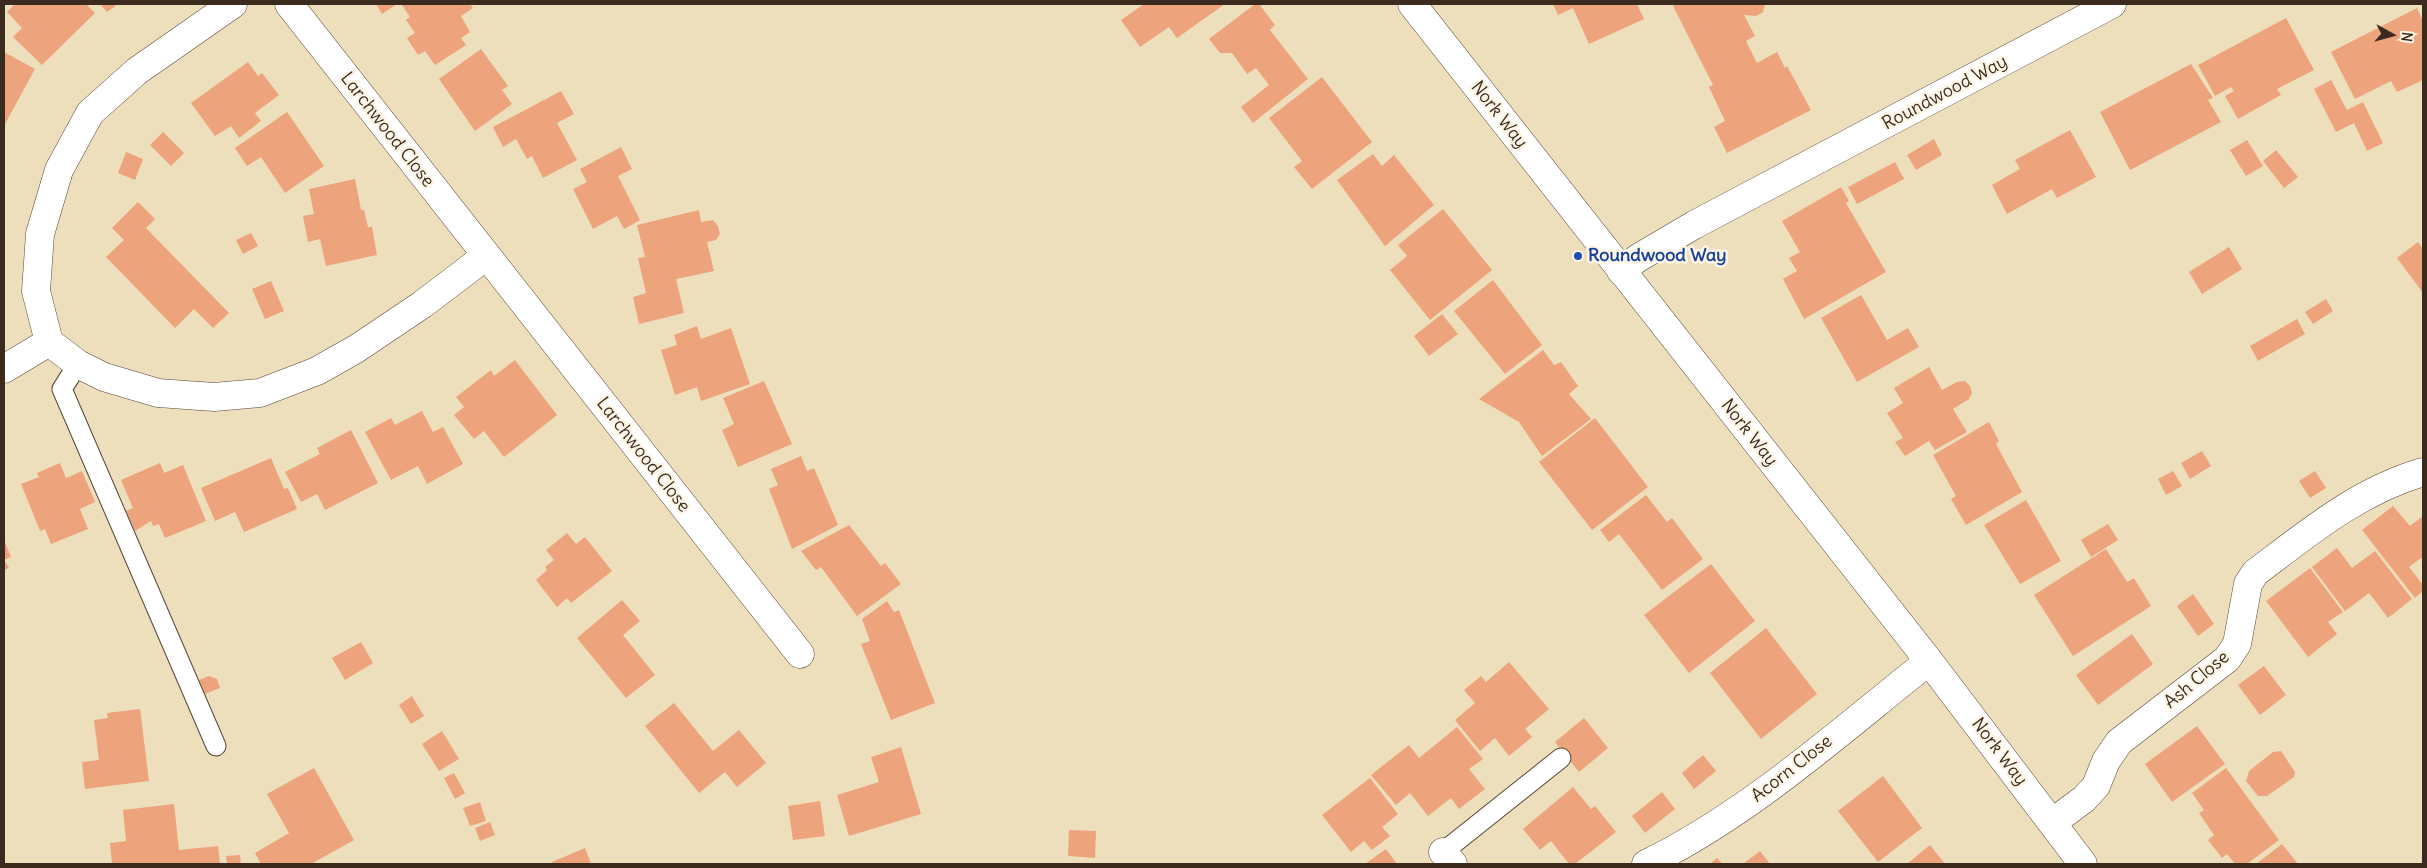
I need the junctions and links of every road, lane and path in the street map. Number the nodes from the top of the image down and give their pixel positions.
1 (233, 4) edge
2 (289, 4) edge
3 (1412, 4) edge
4 (2112, 4) edge
5 (486, 256) junction
6 (1621, 271) junction
7 (49, 342) junction
8 (78, 364) junction
9 (4, 369) edge
10 (2423, 472) edge
11 (800, 654) dead end
12 (1930, 661) junction
13 (216, 746) dead end
14 (1561, 758) dead end
15 (2053, 822) junction
16 (1448, 858) edge
17 (1646, 864) edge
18 (2084, 864) edge

1 - 7 street
2 - 5 street, Larchwood Close
3 - 6 street, Nork Way
4 - 6 street, Roundwood Way
5 - 8 street
5 - 11 street, Larchwood Close
6 - 12 street, Nork Way
7 - 8 street
7 - 9 street
8 - 13 lane
10 - 15 street, Ash Close
12 - 15 street, Nork Way
12 - 17 street, Acorn Close
14 - 16 lane
15 - 18 street, Nork Way

